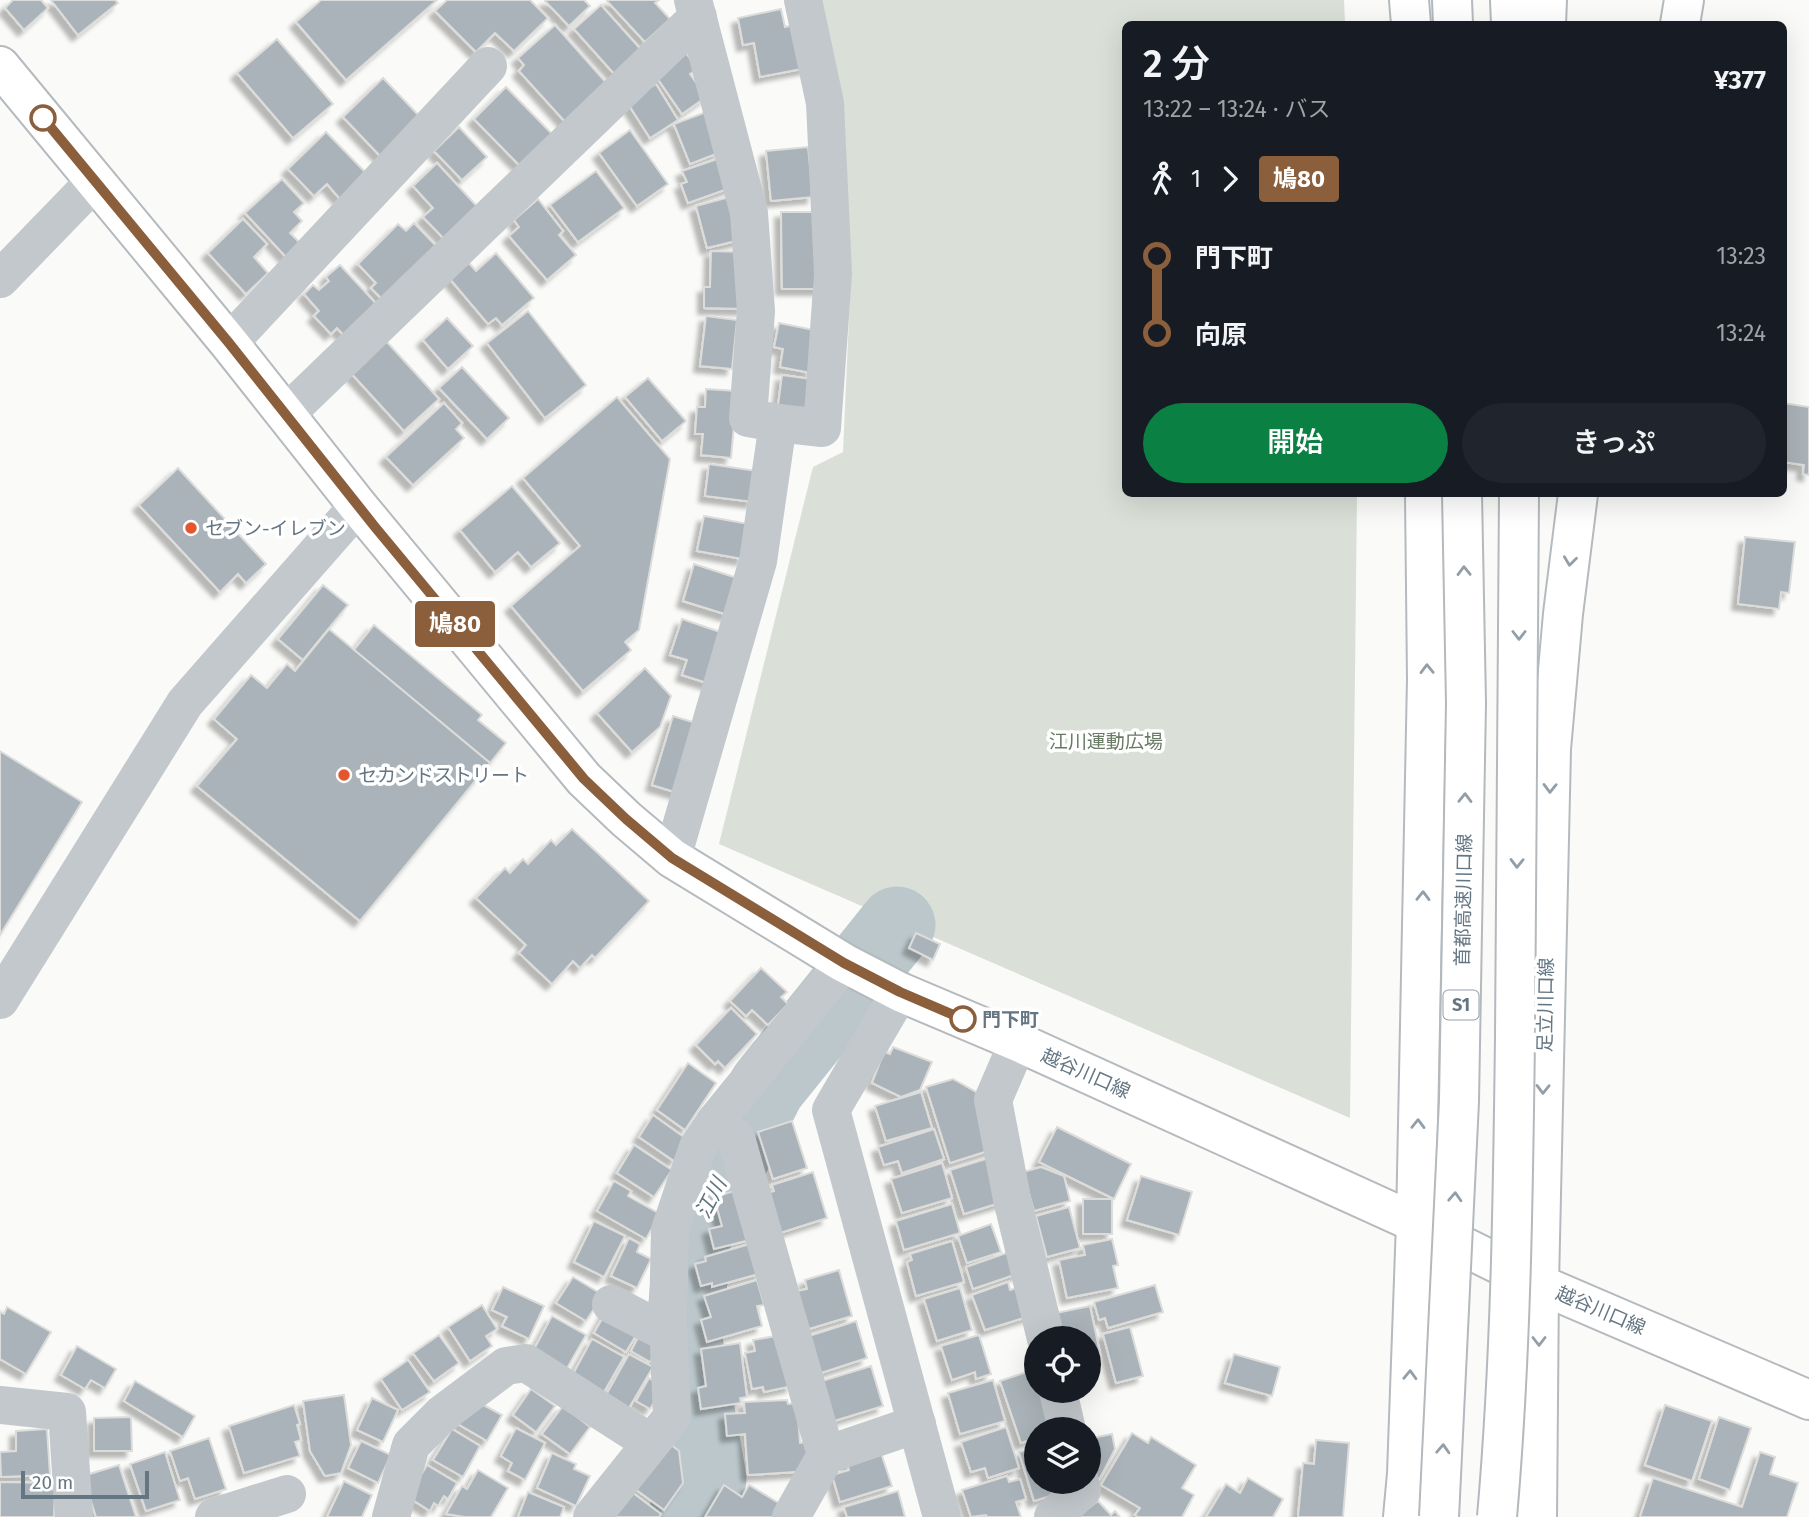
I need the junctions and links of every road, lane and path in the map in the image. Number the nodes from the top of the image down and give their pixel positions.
1 (803, 0) edge
2 (1409, 0) edge
3 (1452, 0) edge
4 (1510, 0) edge
5 (1547, 0) edge
6 (1684, 0) edge
7 (696, 8) edge
8 (1411, 21) edge
9 (1453, 21) edge
10 (1511, 21) edge
11 (1546, 21) edge
12 (1680, 21) edge
13 (0, 66) edge
14 (488, 66) dead end
15 (95, 181) junction
16 (0, 279) edge
17 (229, 343) junction
18 (286, 414) junction
19 (778, 423) junction
20 (1425, 497) edge
21 (1462, 497) edge
22 (1519, 497) edge
23 (1578, 497) edge
24 (358, 506) junction
25 (672, 858) junction
26 (844, 963) junction
27 (900, 992) junction
28 (0, 999) edge
29 (1017, 1042) junction
30 (715, 1122) junction
31 (1416, 1223) junction
32 (1539, 1283) junction
33 (611, 1304) dead end
34 (1043, 1326) edge
35 (669, 1334) junction
36 (1809, 1400) edge
37 (0, 1405) edge
38 (917, 1424) junction
39 (651, 1443) junction
40 (826, 1455) junction
41 (288, 1494) dead end
42 (1078, 1494) edge
43 (74, 1517) edge
44 (214, 1517) edge
45 (391, 1517) edge
46 (592, 1517) edge
47 (791, 1517) edge
48 (942, 1517) edge
49 (1053, 1517) edge
50 (1403, 1517) edge
51 (1438, 1517) edge
52 (1497, 1517) edge
53 (1537, 1517) edge

1 - 19 street
2 - 8 main road
3 - 9 main road
4 - 10 main road
5 - 11 main road
6 - 12 main road
7 - 18 street
7 - 19 street
13 - 15 main road, 越谷川口線
14 - 17 street
15 - 16 street
15 - 17 main road, 越谷川口線
17 - 18 main road, 越谷川口線
18 - 24 main road, 越谷川口線
19 - 25 street
31 -> 20 main road
51 -> 21 main road, 首都高速川口線 / S1, bridge
22 -> 52 main road, bridge
23 -> 32 main road, 足立川口線
24 - 25 main road, 越谷川口線
24 - 28 street
25 - 26 main road, 越谷川口線
26 - 27 main road, 越谷川口線
26 - 30 street
27 - 29 main road, 越谷川口線
27 - 38 street
29 - 31 main road, 越谷川口線
29 - 34 street
30 - 35 street
30 - 40 street
31 - 32 main road, 越谷川口線
50 -> 31 main road
32 - 36 main road, 越谷川口線
32 -> 53 main road, 足立川口線
33 - 35 street
35 - 39 street
37 - 43 street
38 - 40 street
38 - 48 street
39 - 45 street
39 - 46 street
40 - 47 street
41 - 44 street
42 - 49 street

